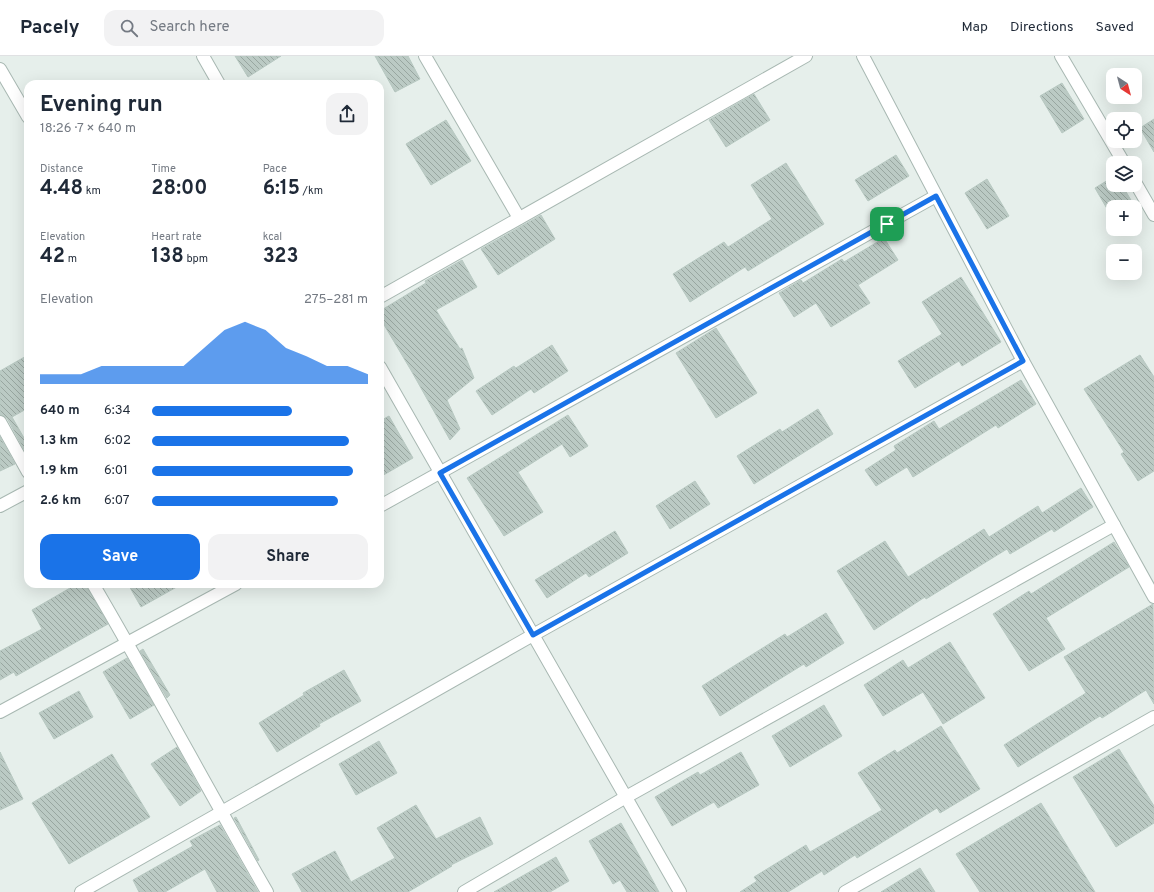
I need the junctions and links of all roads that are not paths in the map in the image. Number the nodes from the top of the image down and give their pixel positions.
1 (203, 56) edge
2 (425, 56) edge
3 (806, 56) edge
4 (863, 56) edge
5 (1061, 56) edge
6 (0, 69) edge
7 (217, 80) edge
8 (24, 110) edge
9 (1120, 156) edge
10 (1141, 192) edge
11 (936, 196) junction
12 (1154, 215) edge
13 (519, 218) junction
14 (384, 295) edge
15 (1023, 361) junction
16 (384, 374) edge
17 (0, 422) edge
18 (24, 465) edge
19 (440, 473) junction
20 (24, 493) edge
21 (384, 504) edge
22 (0, 506) edge
23 (1114, 525) junction
24 (95, 588) edge
25 (229, 588) edge
26 (1154, 597) edge
27 (533, 635) junction
28 (128, 643) junction
29 (0, 712) edge
30 (1154, 717) edge
31 (626, 797) junction
32 (221, 813) junction
33 (81, 892) edge
34 (267, 892) edge
35 (464, 892) edge
36 (680, 892) edge
37 (845, 892) edge

1 - 7 street
2 - 13 street
3 - 13 street
4 - 11 street
5 - 9 street
6 - 8 street
10 - 12 street
11 - 15 street
11 - 19 street
13 - 14 street
15 - 23 street
15 - 27 street
16 - 19 street
17 - 18 street
19 - 21 street
19 - 27 street
20 - 22 street
23 - 26 street
23 - 31 street
24 - 28 street
25 - 28 street
27 - 31 street
27 - 32 street
28 - 29 street
28 - 32 street
30 - 37 street
31 - 35 street
31 - 36 street
32 - 33 street
32 - 34 street

